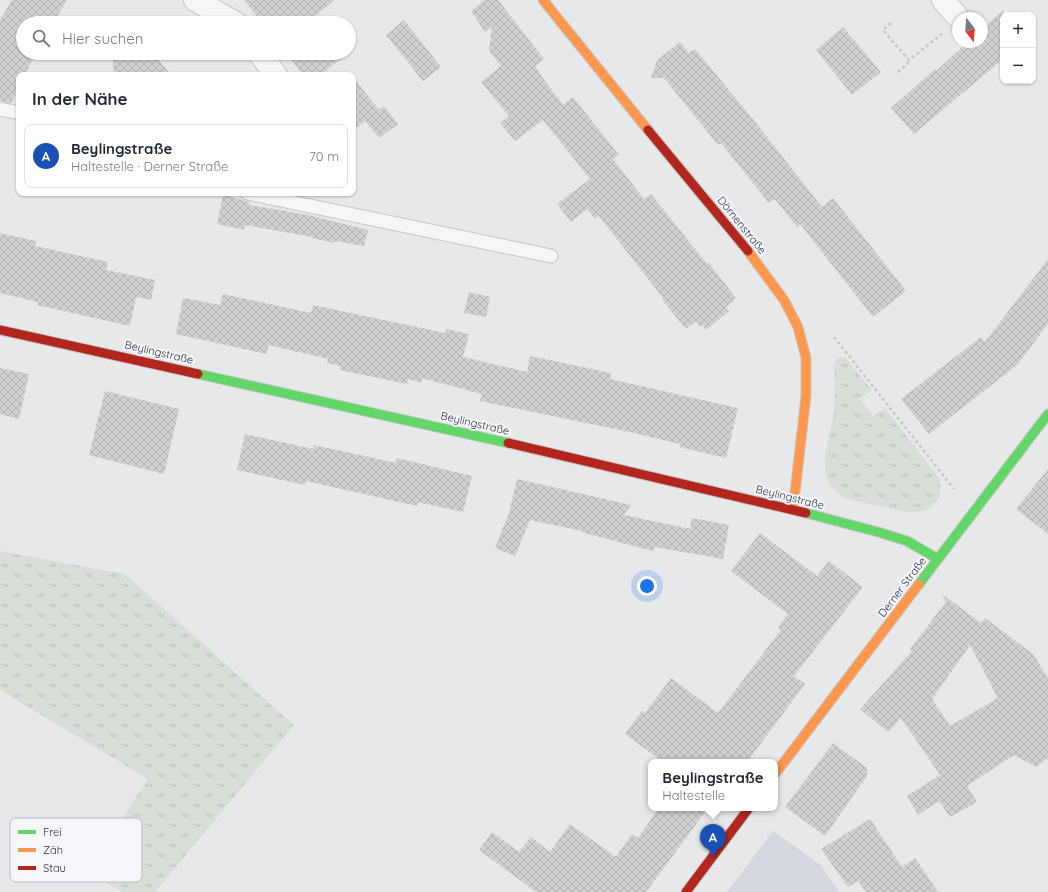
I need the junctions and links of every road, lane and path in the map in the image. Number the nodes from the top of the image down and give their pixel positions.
1 (195, 0) edge
2 (543, 0) edge
3 (948, 15) edge
4 (225, 16) edge
5 (891, 23) dead end
6 (264, 60) edge
7 (909, 60) junction
8 (274, 72) edge
9 (898, 72) dead end
10 (0, 109) edge
11 (16, 112) edge
12 (261, 196) edge
13 (551, 256) dead end
14 (0, 330) edge
15 (834, 337) dead end
16 (1048, 414) edge
17 (954, 489) dead end
18 (793, 510) junction
19 (938, 559) junction
20 (778, 770) edge
21 (747, 811) edge
22 (686, 892) edge

1 - 4 street
2 - 18 street, Dörnenstraße
3 - 7 path
5 - 7 path
6 - 8 street
7 - 9 path
10 - 11 lane
12 - 13 lane
14 - 18 street, Beylingstraße
15 - 17 path
16 - 19 street, Derner Straße
18 - 19 street, Beylingstraße
19 - 20 street, Derner Straße
21 - 22 street

